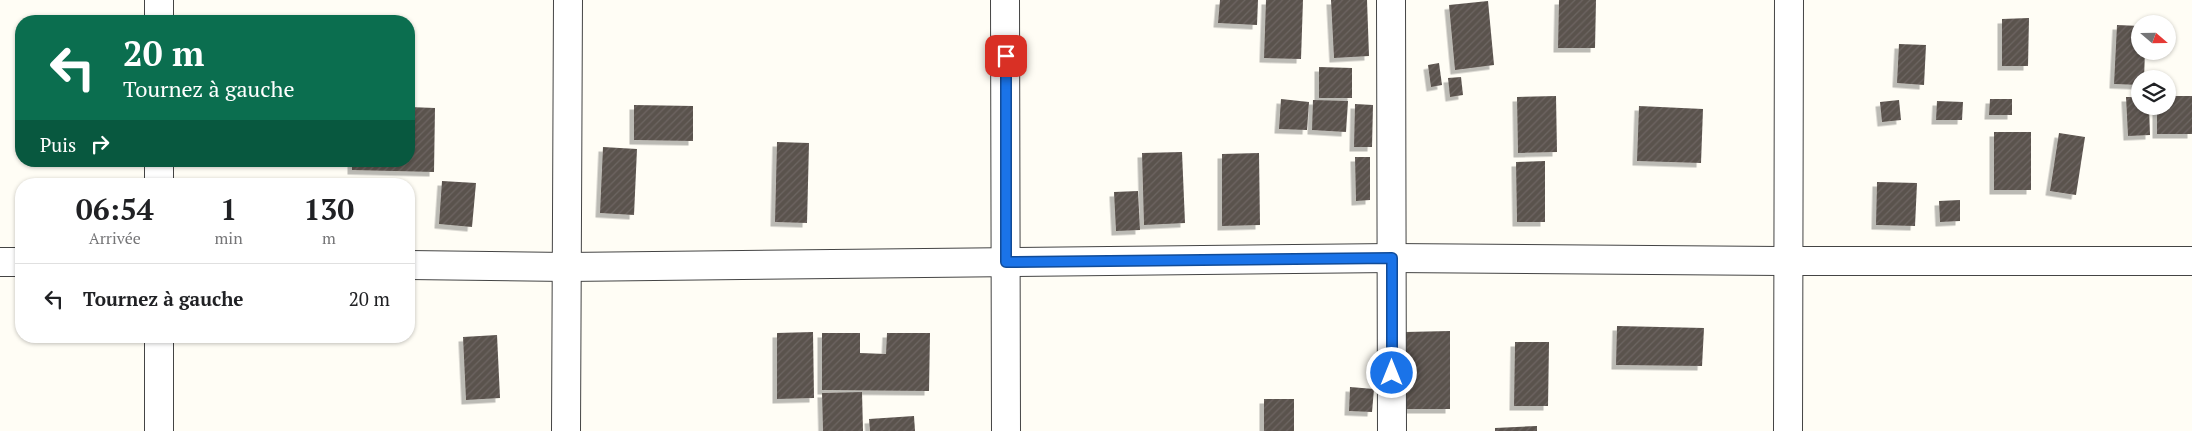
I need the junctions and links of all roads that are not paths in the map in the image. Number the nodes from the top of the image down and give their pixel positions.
1 (159, 0) edge
2 (568, 0) edge
3 (1006, 0) edge
4 (1392, 0) edge
5 (1789, 0) edge
6 (159, 15) edge
7 (1392, 258) junction
8 (1789, 261) junction
9 (2192, 261) edge
10 (0, 262) edge
11 (15, 262) edge
12 (1006, 262) junction
13 (415, 265) edge
14 (567, 267) junction
15 (159, 343) edge
16 (159, 431) edge
17 (566, 431) edge
18 (1006, 431) edge
19 (1392, 431) edge
20 (1788, 431) edge

1 - 6 street
2 - 14 street
3 - 12 street
4 - 7 street
5 - 8 street
7 - 8 street
7 - 12 street
7 - 19 street
8 - 9 street
8 - 20 street
10 - 11 street
12 - 14 street
12 - 18 street
13 - 14 street
14 - 17 street
15 - 16 street

